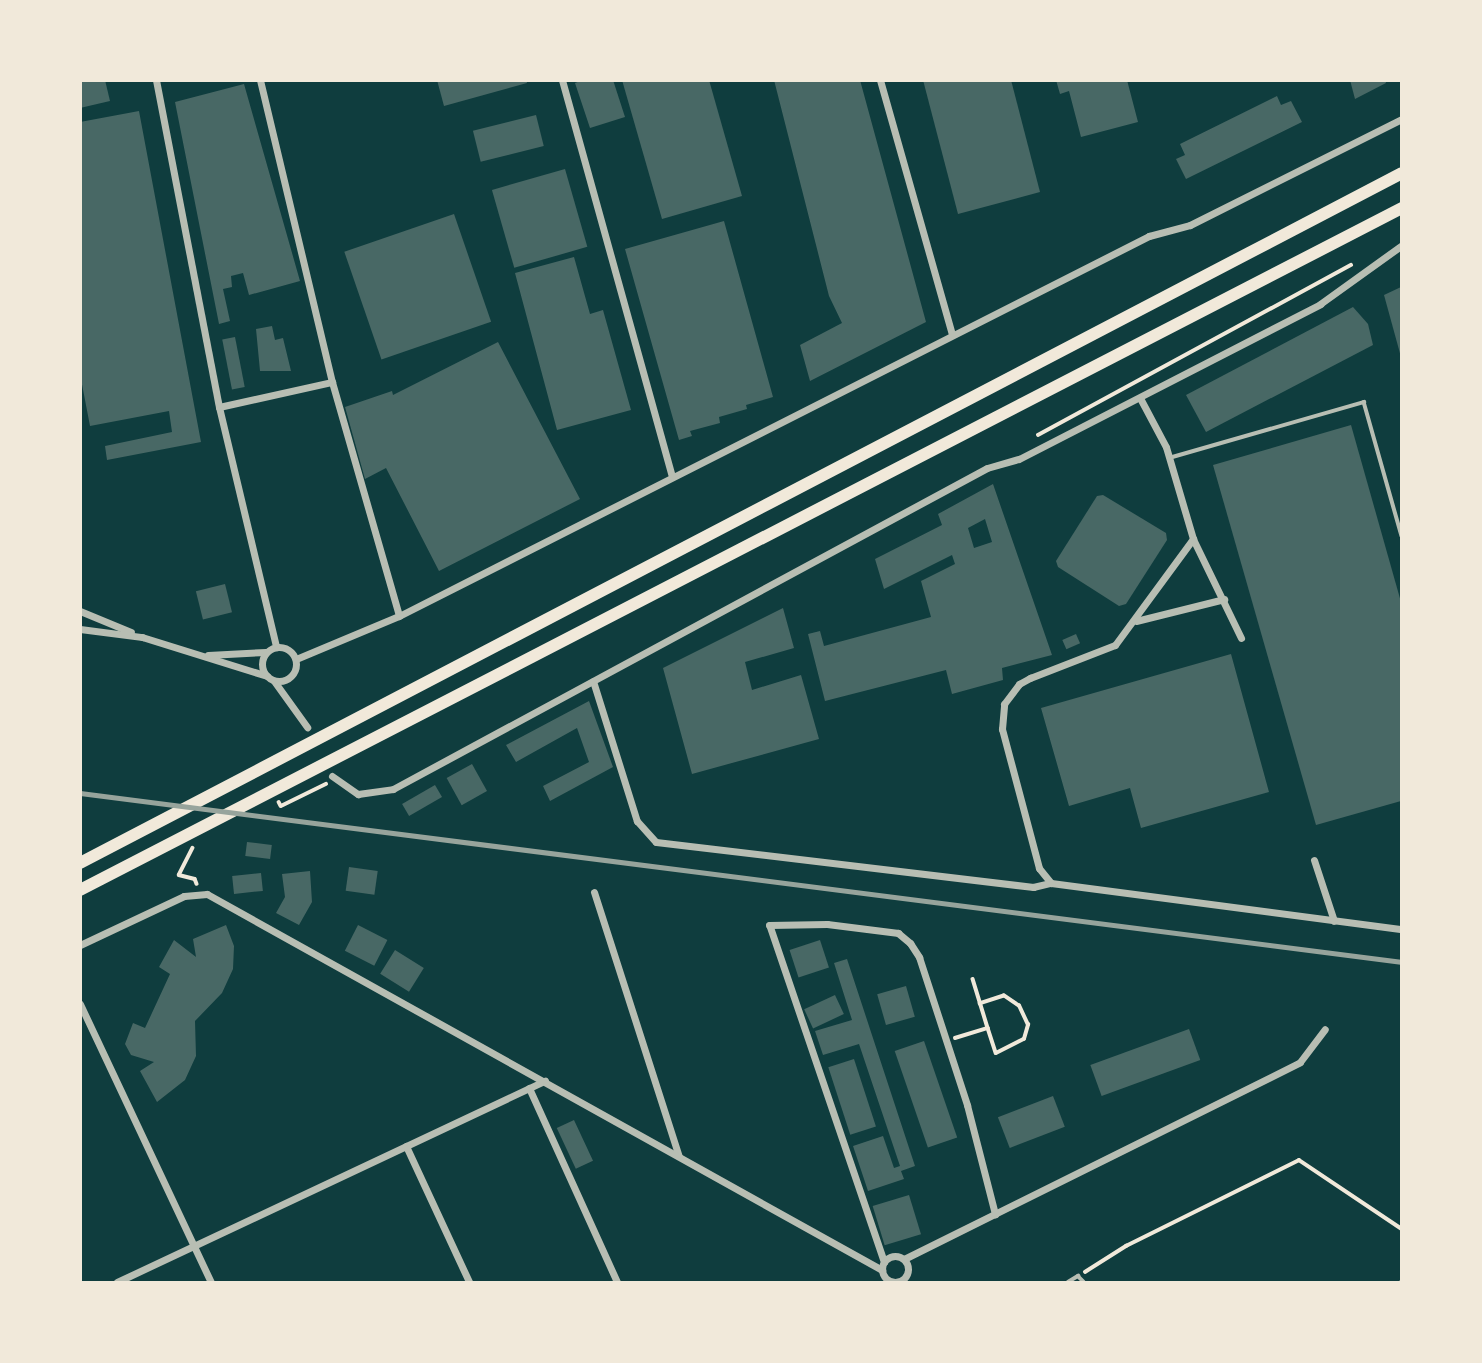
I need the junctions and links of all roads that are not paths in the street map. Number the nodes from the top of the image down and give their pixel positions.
1 (156, 80) edge
2 (260, 80) edge
3 (562, 80) edge
4 (880, 80) edge
5 (1402, 119) edge
6 (1402, 173) edge
7 (1402, 208) edge
8 (1402, 246) edge
9 (952, 335) junction
10 (332, 382) junction
11 (1140, 398) junction
12 (219, 407) junction
13 (1169, 458) junction
14 (672, 477) junction
15 (1402, 536) edge
16 (1193, 539) junction
17 (1224, 599) junction
18 (80, 611) edge
19 (399, 616) junction
20 (1135, 621) junction
21 (80, 629) edge
22 (142, 637) junction
23 (1241, 638) dead end
24 (276, 647) junction
25 (266, 653) junction
26 (207, 655) junction
27 (296, 659) junction
28 (270, 678) junction
29 (593, 681) junction
30 (307, 727) dead end
31 (332, 776) dead end
32 (1314, 860) dead end
33 (80, 863) edge
34 (1051, 883) junction
35 (80, 890) edge
36 (594, 892) dead end
37 (1334, 921) junction
38 (1402, 929) edge
39 (80, 945) edge
40 (80, 1003) edge
41 (1325, 1029) dead end
42 (545, 1081) junction
43 (529, 1088) junction
44 (406, 1146) junction
45 (680, 1157) junction
46 (995, 1214) junction
47 (194, 1246) junction
48 (904, 1259) junction
49 (883, 1266) junction
50 (907, 1281) edge
51 (117, 1283) edge
52 (211, 1283) edge
53 (469, 1283) edge
54 (617, 1283) edge
55 (1068, 1283) edge
56 (1084, 1283) edge

1 - 12 street
2 - 10 street
3 - 14 street
4 - 9 street
5 - 9 street
6 - 33 main road
7 - 35 main road
8 - 11 street
9 - 14 street
10 - 12 street
10 - 19 street
11 - 13 street
11 - 29 street
12 - 24 street
13 - 15 lane
13 - 16 street
14 - 19 street
16 - 17 street
16 - 20 street
17 - 20 street
17 - 23 street
18 - 22 street
19 - 27 street
20 - 34 street
21 - 22 street
22 - 26 street
24 - 25 street
24 - 27 street
25 - 26 street
25 - 28 street
26 - 28 street
27 - 28 street
28 - 30 street
29 - 31 street
29 - 34 street
32 - 37 street
34 - 37 street
36 - 45 street
37 - 38 street
39 - 42 street
40 - 47 street
41 - 46 street
42 - 43 street
42 - 45 street
43 - 44 street
43 - 54 street
44 - 47 street
44 - 53 street
45 - 49 street
46 - 48 street
46 - 49 street
47 - 51 street
47 - 52 street
48 - 49 street
48 - 50 street
49 - 50 street
55 - 56 lane

